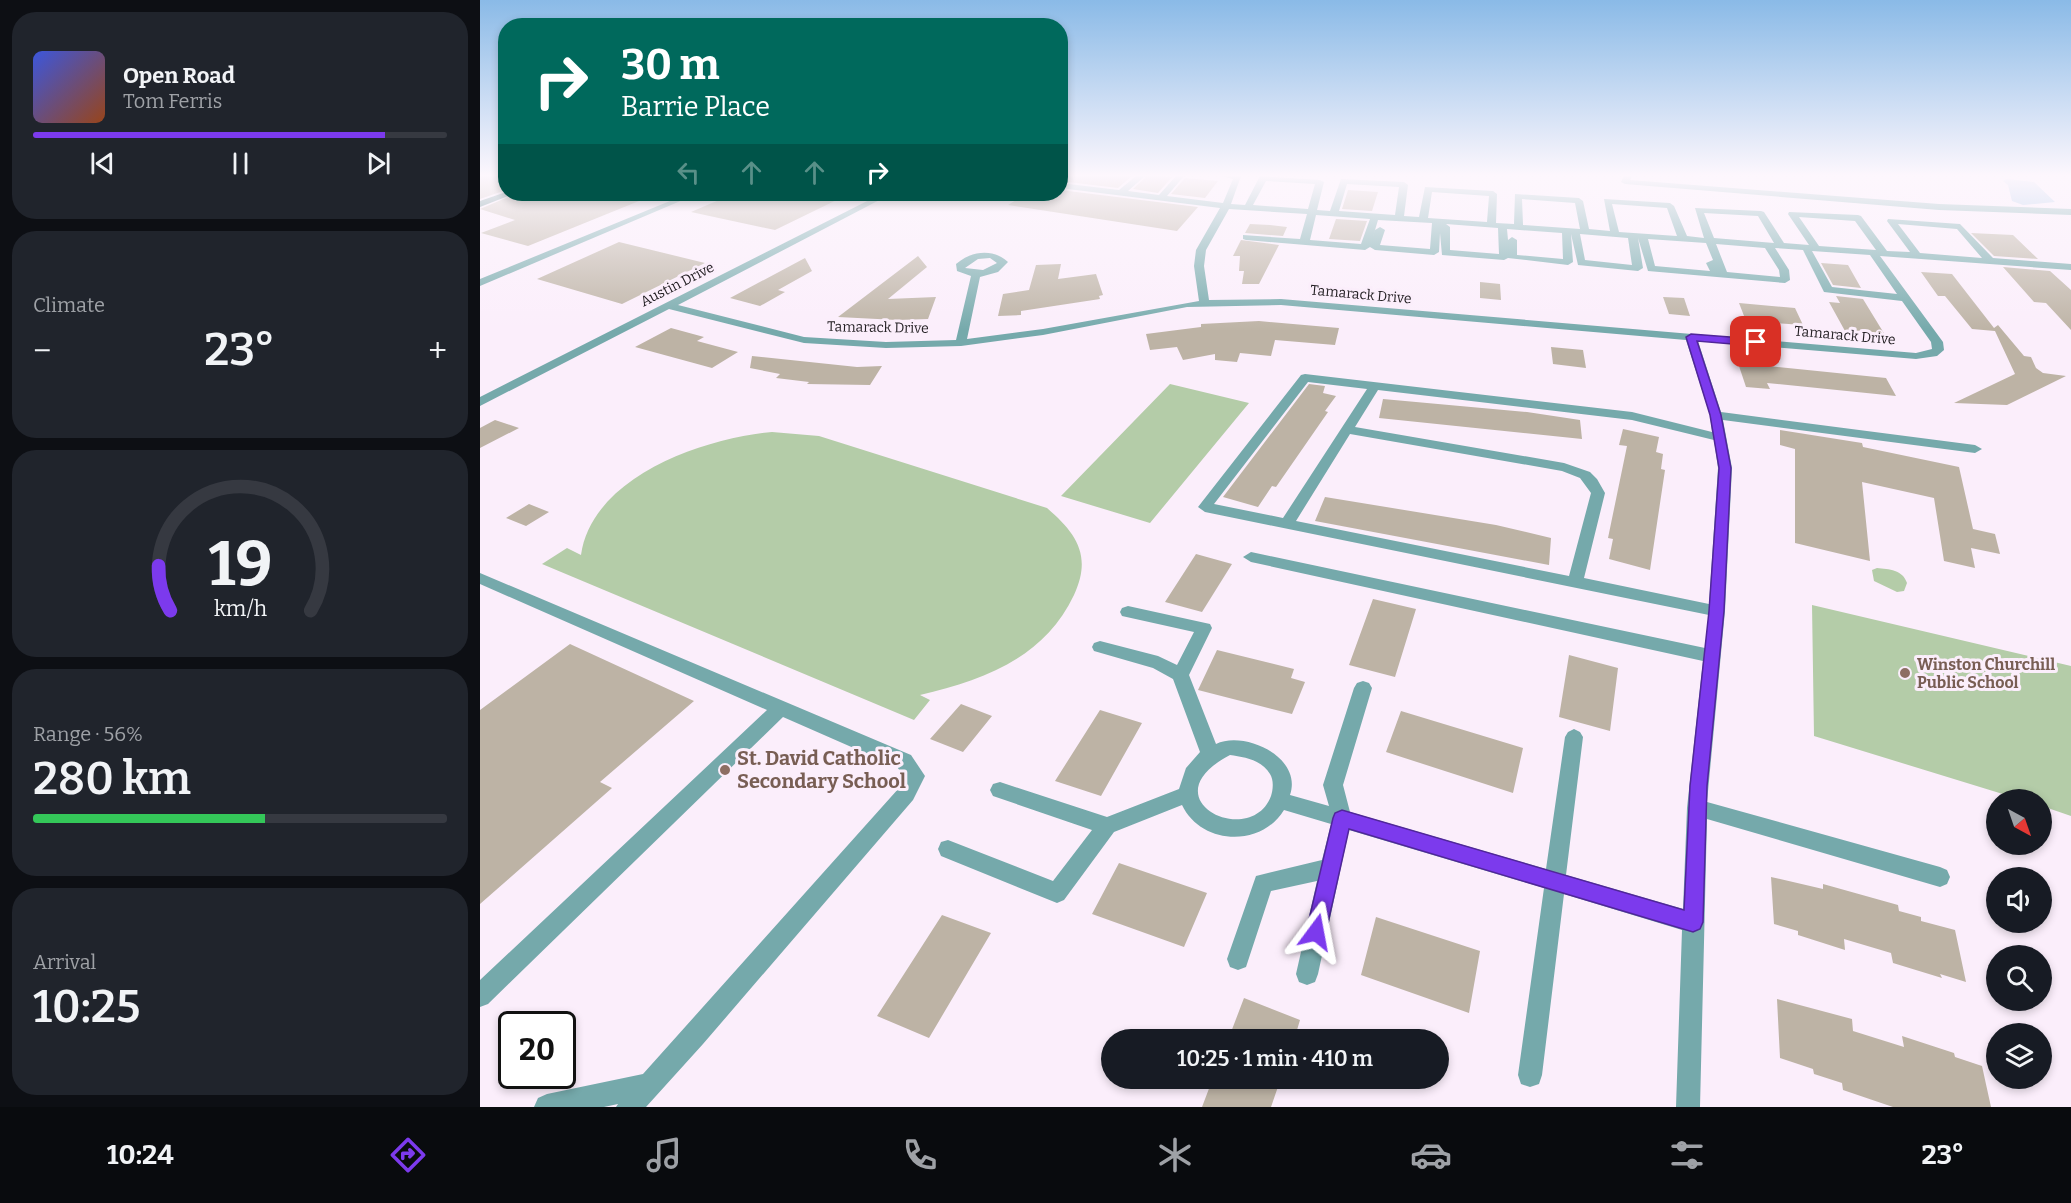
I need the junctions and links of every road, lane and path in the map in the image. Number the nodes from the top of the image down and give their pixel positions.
1 (612, 228) edge
2 (821, 228) edge
3 (1214, 228) edge
4 (1308, 228) edge
5 (1374, 228) edge
6 (1379, 228) edge
7 (1440, 228) edge
8 (1443, 228) edge
9 (1510, 228) edge
10 (1511, 228) edge
11 (1546, 228) edge
12 (1614, 228) edge
13 (1679, 228) edge
14 (1702, 228) edge
15 (1770, 228) edge
16 (1799, 228) edge
17 (1863, 228) edge
18 (1895, 228) edge
19 (1961, 228) edge
20 (1576, 230) junction
21 (1615, 233) junction
22 (1637, 235) junction
23 (1246, 237) dead end
24 (1683, 239) junction
25 (1705, 241) junction
26 (1304, 243) junction
27 (1768, 245) junction
28 (1781, 246) junction
29 (1811, 249) junction
30 (1878, 254) junction
31 (1918, 256) junction
32 (1990, 261) junction
33 (2071, 267) edge
34 (976, 274) dead end
35 (480, 283) edge
36 (1906, 298) junction
37 (1204, 302) junction
38 (669, 306) junction
39 (1691, 337) junction
40 (961, 343) junction
41 (1375, 386) junction
42 (480, 402) edge
43 (1716, 415) junction
44 (1347, 430) junction
45 (1721, 438) junction
46 (1975, 448) dead end
47 (1286, 525) junction
48 (1251, 557) dead end
49 (480, 578) edge
50 (1575, 583) junction
51 (1717, 611) junction
52 (1128, 612) dead end
53 (1100, 647) dead end
54 (1712, 656) junction
55 (1180, 675) junction
56 (1363, 688) dead end
57 (781, 708) junction
58 (1574, 737) dead end
59 (1210, 754) junction
60 (1000, 790) dead end
61 (1188, 794) junction
62 (1279, 800) junction
63 (1697, 808) junction
64 (1342, 818) junction
65 (1107, 826) junction
66 (948, 849) dead end
67 (1331, 868) junction
68 (1941, 877) dead end
69 (1554, 880) junction
70 (1693, 922) junction
71 (1238, 960) dead end
72 (1307, 974) dead end
73 (480, 996) edge
74 (1530, 1075) dead end
75 (652, 1084) junction
76 (547, 1107) edge
77 (629, 1107) edge
78 (1688, 1107) edge

1 - 35 street
2 - 38 street, Austin Drive
3 - 37 street
4 - 26 street
5 - 26 street
6 - 7 street
8 - 9 street
10 - 20 street
11 - 20 street
12 - 21 street
13 - 24 street
14 - 25 street
15 - 28 street
16 - 29 street, Tamarack Drive
17 - 30 street, Tamarack Drive
18 - 31 street
19 - 32 street
20 - 21 street
20 - 22 street
21 - 22 street
22 - 24 street
22 - 25 street
23 - 26 street
24 - 25 street
25 - 27 street
25 - 27 street
27 - 28 street
28 - 29 street
29 - 30 street
29 - 36 street
30 - 31 street
30 - 36 street, Tamarack Drive
31 - 32 street
32 - 33 street
34 - 40 street
36 - 39 street, Tamarack Drive
37 - 39 street, Tamarack Drive
37 - 40 street, Tamarack Drive
38 - 40 street, Tamarack Drive
38 - 42 street, Austin Drive
39 - 43 street
41 - 44 street
41 - 45 street
41 - 47 street
43 - 45 street
43 - 46 street
44 - 47 street
44 - 50 street
45 - 51 street
47 - 50 street
48 - 54 street
49 - 57 street
50 - 51 street
51 - 54 street
52 - 55 street
53 - 55 street
54 - 63 street
55 - 59 street
56 - 64 street
57 - 73 street
57 - 75 street
58 - 69 street
59 - 61 street
59 - 62 street
60 - 65 street
61 - 62 street
61 - 65 street
62 - 64 street
63 - 68 street
63 - 70 street
64 - 67 street
64 - 69 street
65 - 66 street
67 - 71 street
67 - 72 street
69 - 70 street
69 - 74 street
70 - 78 street
75 - 76 street
75 - 77 street

